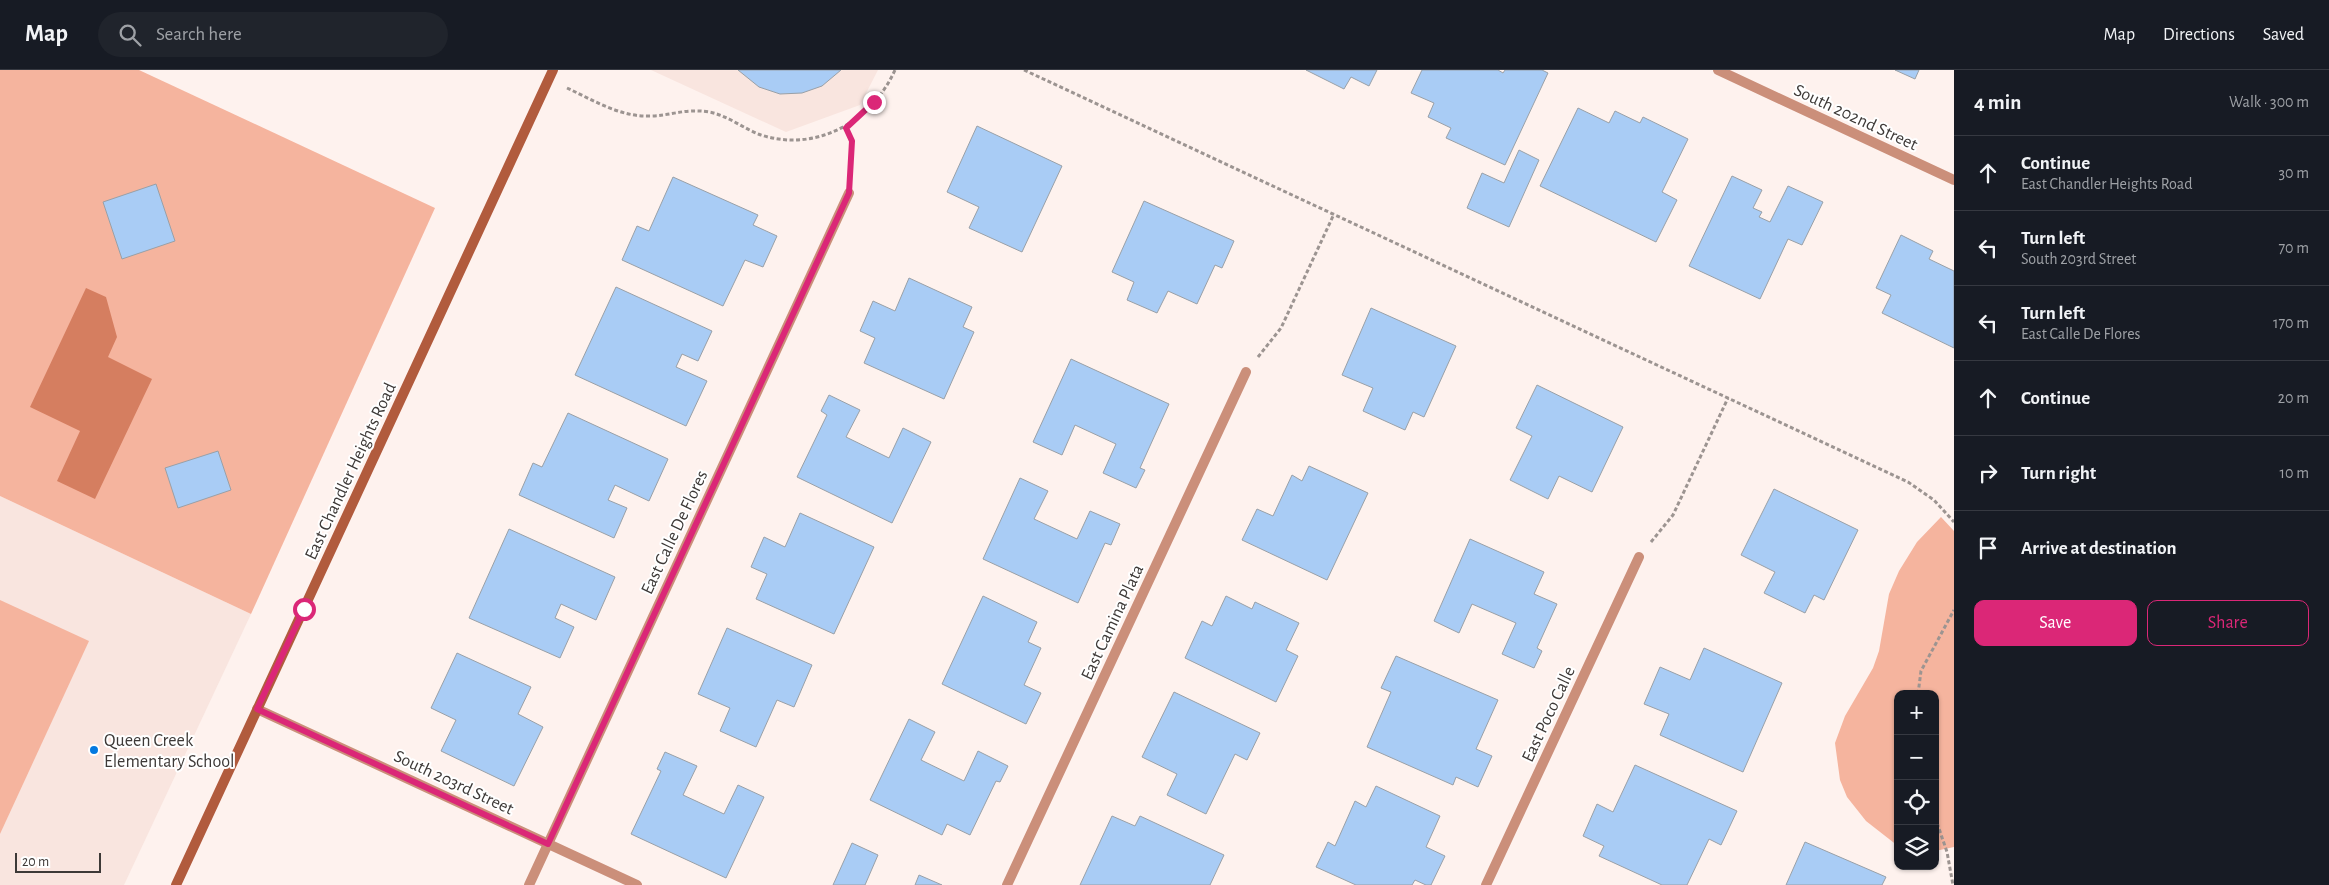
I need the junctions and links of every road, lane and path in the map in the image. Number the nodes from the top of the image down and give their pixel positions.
1 (895, 70) edge
2 (1024, 70) edge
3 (1718, 70) edge
4 (551, 74) edge
5 (1736, 74) edge
6 (846, 128) junction
7 (1954, 180) edge
8 (849, 193) joint
9 (1334, 214) junction
10 (1246, 372) joint
11 (1728, 398) junction
12 (1954, 522) edge
13 (1639, 556) joint
14 (1954, 610) edge
15 (1919, 690) edge
16 (257, 709) junction
17 (1938, 825) edge
18 (548, 844) junction
19 (176, 885) edge
20 (529, 885) edge
21 (637, 885) edge
22 (1007, 885) edge
23 (1486, 885) edge
24 (1952, 885) edge

1 - 6 path
2 - 9 path
3 - 5 street, South 202nd Street
4 - 6 path
4 - 16 main road, East Chandler Heights Road
5 - 7 street, South 202nd Street
6 - 8 path
8 - 18 street, East Calle De Flores
9 - 10 path
9 - 11 path
10 - 22 street, East Camina Plata
11 - 12 path
11 - 13 path
13 - 23 street, East Poco Calle
14 - 15 path
16 - 18 street, South 203rd Street
16 - 19 main road, East Chandler Heights Road
17 - 24 path
18 - 20 street, East Calle De Flores
18 - 21 street, South 203rd Street

